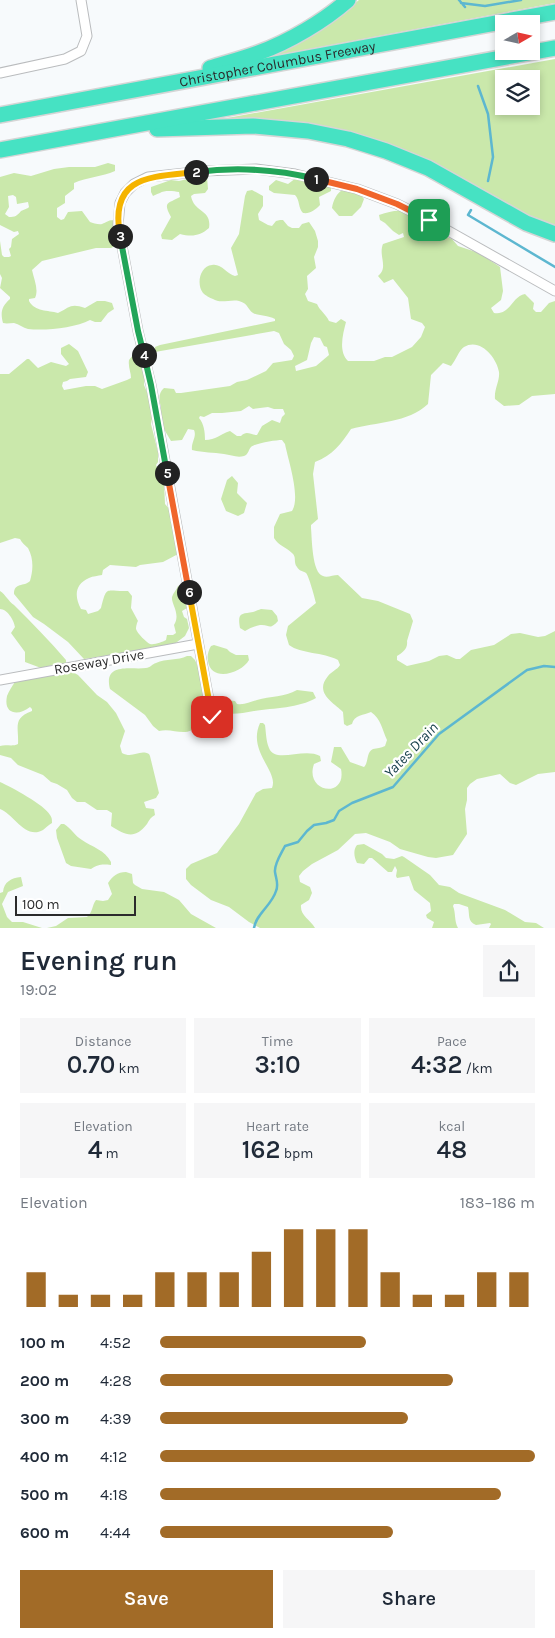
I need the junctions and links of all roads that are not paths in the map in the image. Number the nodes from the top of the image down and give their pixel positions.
1 (81, 0) edge
2 (348, 0) edge
3 (555, 12) edge
4 (555, 48) edge
5 (0, 73) edge
6 (136, 90) junction
7 (0, 116) edge
8 (103, 131) junction
9 (0, 150) edge
10 (555, 234) edge
11 (555, 291) edge
12 (198, 644) junction
13 (0, 680) edge
14 (212, 717) dead end

1 - 5 street
2 - 6 highway
3 - 6 highway, Christopher Columbus Freeway
4 - 8 highway
6 - 7 highway, Christopher Columbus Freeway
8 - 9 highway
8 - 10 highway
11 - 12 street
12 - 13 street, Roseway Drive
12 - 14 street

